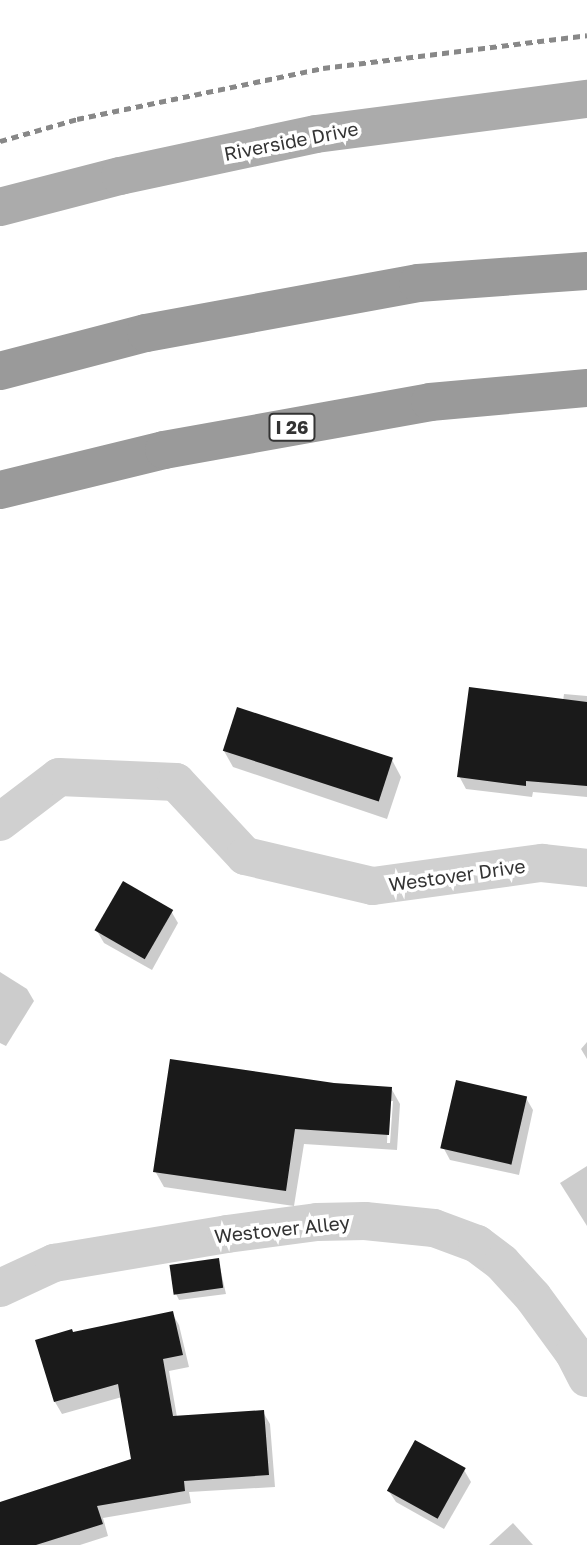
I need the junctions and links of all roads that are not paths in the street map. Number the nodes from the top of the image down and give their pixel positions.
1 (587, 99) edge
2 (0, 207) edge
3 (587, 271) edge
4 (0, 371) edge
5 (587, 388) edge
6 (0, 490) edge
7 (0, 822) edge
8 (587, 868) edge
9 (0, 1288) edge
10 (587, 1378) edge

1 - 2 main road, Riverside Drive
3 - 4 highway
5 - 6 highway, I 26
7 - 8 street, Westover Drive
9 - 10 street, Westover Alley

